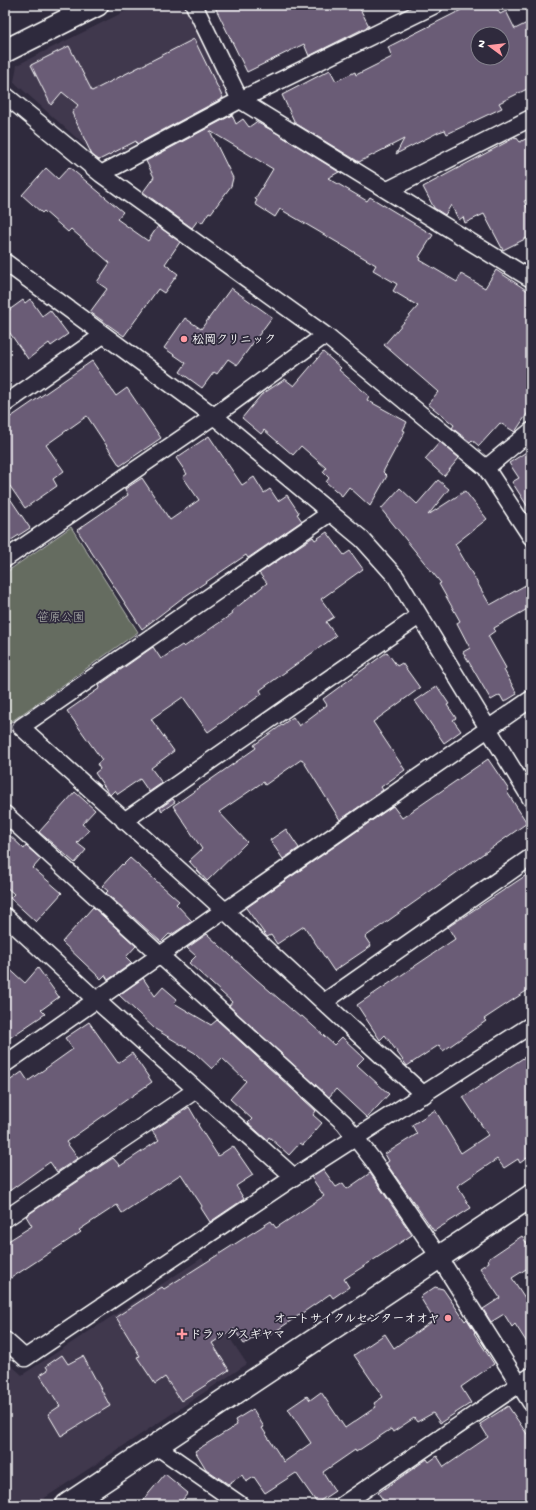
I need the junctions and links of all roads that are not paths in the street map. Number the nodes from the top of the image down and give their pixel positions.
1 (97, 5) edge
2 (194, 5) edge
3 (435, 5) edge
4 (5, 52) edge
5 (5, 95) edge
6 (240, 100) junction
7 (531, 118) edge
8 (101, 174) junction
9 (388, 190) junction
10 (5, 262) edge
11 (531, 279) edge
12 (103, 335) junction
13 (325, 335) junction
14 (5, 404) edge
15 (214, 416) junction
16 (531, 431) edge
17 (486, 468) junction
18 (330, 513) junction
19 (531, 537) edge
20 (5, 559) edge
21 (419, 616) junction
22 (531, 699) edge
23 (489, 729) junction
24 (531, 799) edge
25 (5, 814) edge
26 (124, 821) junction
27 (531, 857) edge
28 (224, 911) junction
29 (5, 916) edge
30 (159, 954) junction
31 (96, 1000) junction
32 (324, 1002) junction
33 (531, 1025) edge
34 (5, 1064) edge
35 (196, 1090) junction
36 (424, 1095) junction
37 (356, 1138) junction
38 (294, 1177) junction
39 (531, 1196) edge
40 (5, 1219) edge
41 (438, 1257) junction
42 (5, 1340) edge
43 (525, 1380) edge
44 (531, 1403) edge
45 (156, 1446) junction
46 (67, 1505) edge
47 (241, 1505) edge
48 (342, 1505) edge

1 - 4 street
2 - 6 street
3 - 6 street
5 - 8 street
6 - 8 street
6 - 9 street
7 - 9 street
8 - 13 street
9 - 11 street
10 - 12 street
12 - 14 street
12 - 15 street
13 - 15 street
13 - 17 street
15 - 18 street
15 - 20 street
16 - 17 street
17 - 19 street
18 - 21 street
18 - 26 street
21 - 23 street
21 - 26 street
22 - 23 street
23 - 24 street
23 - 28 street
25 - 30 street
26 - 28 street
27 - 32 street
28 - 30 street
28 - 32 street
29 - 31 street
30 - 31 street
30 - 37 street
31 - 34 street
31 - 35 street
32 - 36 street
33 - 36 street
35 - 38 street
35 - 40 street
36 - 37 street
37 - 38 street
37 - 41 street
38 - 42 street
39 - 41 street
41 - 43 street
41 - 45 street
43 - 44 street
43 - 48 street
45 - 46 street
45 - 47 street

